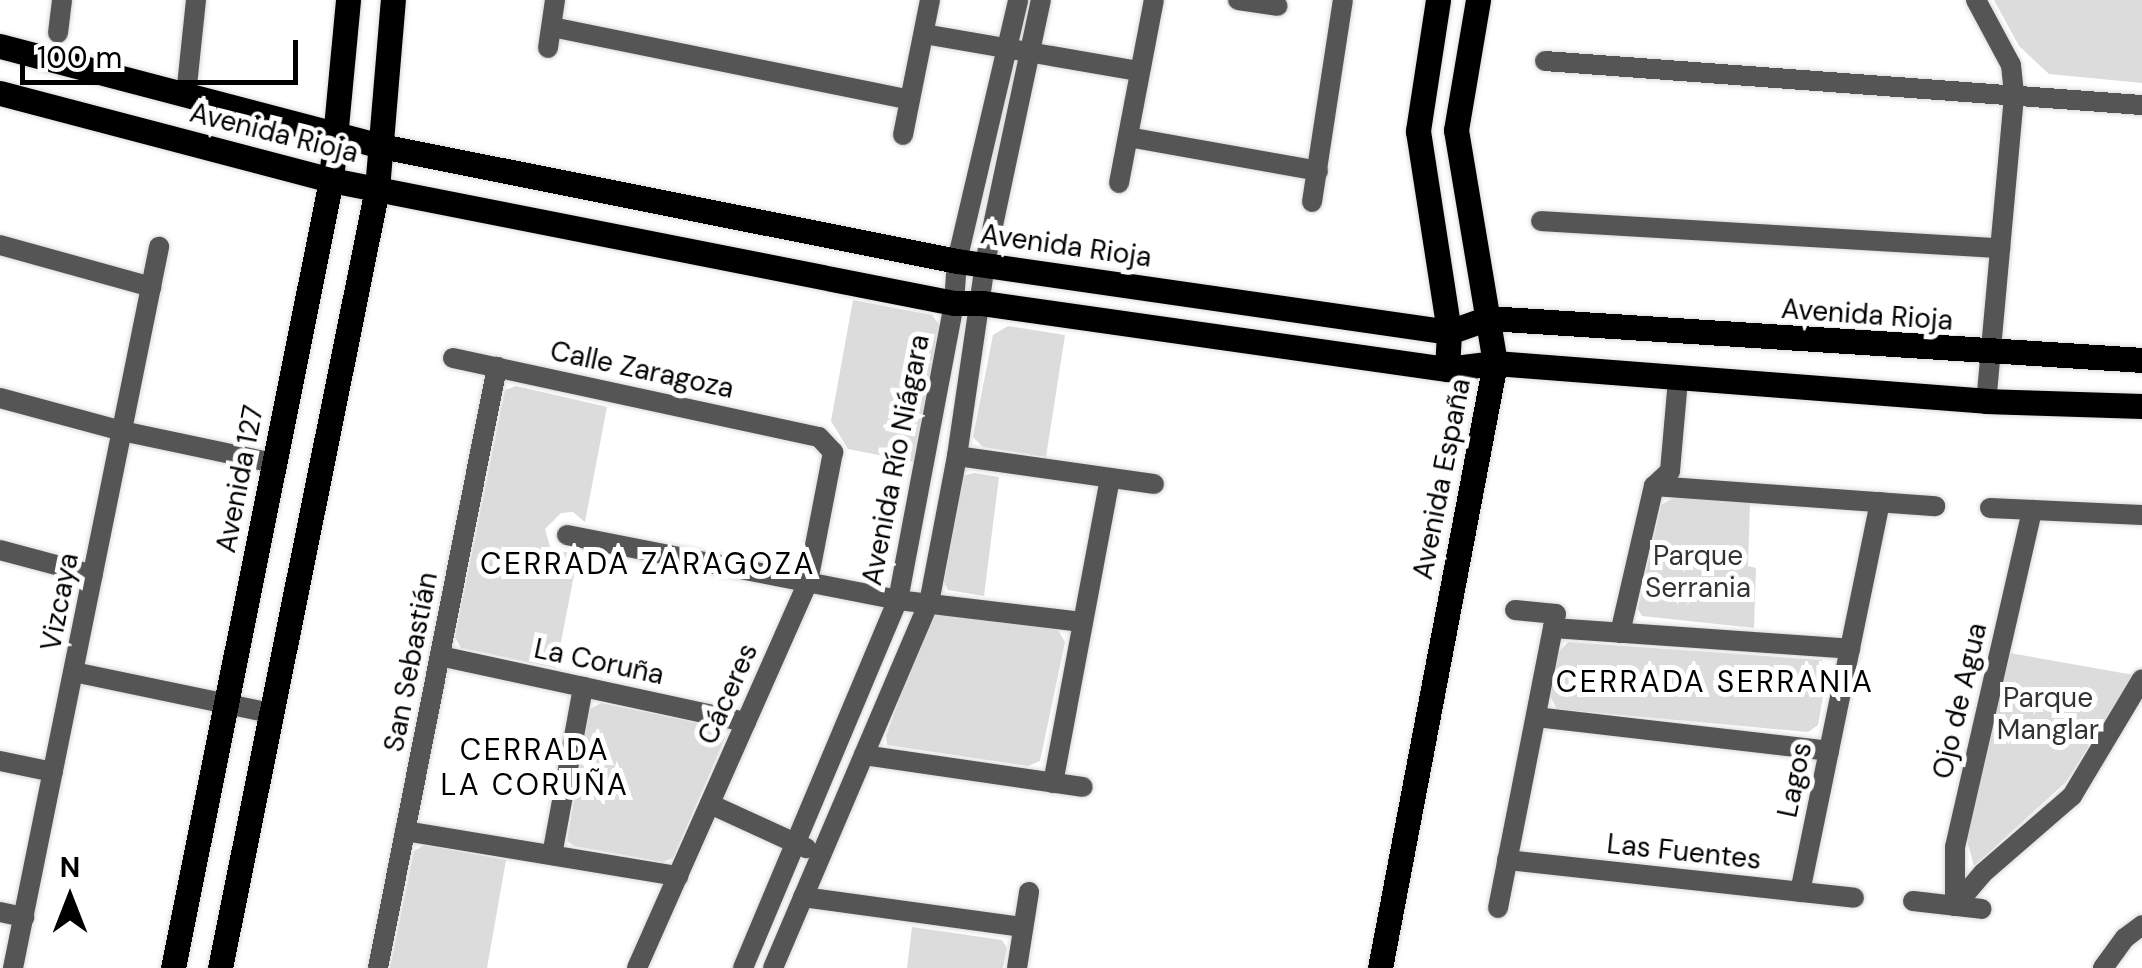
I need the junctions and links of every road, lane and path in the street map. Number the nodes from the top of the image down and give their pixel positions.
1 (62, 0) edge
2 (196, 0) edge
3 (348, 0) edge
4 (393, 0) edge
5 (554, 0) edge
6 (930, 0) edge
7 (1018, 0) edge
8 (1041, 0) edge
9 (1154, 0) edge
10 (1238, 0) edge
11 (1343, 0) edge
12 (1438, 0) edge
13 (1976, 0) edge
14 (1478, 3) edge
15 (1278, 6) dead end
16 (58, 33) dead end
17 (924, 34) junction
18 (0, 46) edge
19 (1008, 51) junction
20 (1031, 51) junction
21 (53, 61) junction
22 (1545, 61) dead end
23 (1140, 71) junction
24 (0, 92) edge
25 (186, 95) junction
26 (2014, 96) junction
27 (910, 100) junction
28 (42, 104) junction
29 (2142, 105) edge
30 (336, 135) junction
31 (903, 135) dead end
32 (1128, 137) junction
33 (381, 146) junction
34 (1318, 170) junction
35 (331, 180) junction
36 (1120, 183) dead end
37 (377, 189) junction
38 (1312, 202) dead end
39 (1541, 220) dead end
40 (0, 245) edge
41 (159, 246) dead end
42 (2000, 248) junction
43 (956, 261) junction
44 (985, 263) junction
45 (1080, 279) junction
46 (150, 286) junction
47 (1163, 290) junction
48 (982, 302) junction
49 (954, 303) junction
50 (1075, 318) junction
51 (1488, 318) junction
52 (1160, 328) junction
53 (1449, 332) junction
54 (1990, 354) junction
55 (453, 358) dead end
56 (2142, 360) edge
57 (1495, 363) junction
58 (497, 367) junction
59 (1447, 369) junction
60 (1678, 380) junction
61 (0, 398) edge
62 (1986, 401) junction
63 (2142, 406) edge
64 (122, 431) junction
65 (819, 437) joint
66 (957, 456) junction
67 (274, 463) junction
68 (1110, 478) junction
69 (1154, 484) dead end
70 (1654, 486) junction
71 (1880, 502) junction
72 (1935, 506) dead end
73 (1990, 508) dead end
74 (2032, 510) junction
75 (2142, 515) edge
76 (567, 535) dead end
77 (0, 550) edge
78 (94, 575) junction
79 (808, 582) junction
80 (898, 600) junction
81 (929, 604) junction
82 (1514, 610) dead end
83 (1083, 622) junction
84 (1553, 628) junction
85 (1620, 632) junction
86 (1850, 649) junction
87 (440, 656) junction
88 (74, 672) junction
89 (2142, 679) edge
90 (583, 687) junction
91 (226, 703) junction
92 (271, 713) junction
93 (1536, 717) junction
94 (746, 722) junction
95 (1829, 751) junction
96 (864, 755) junction
97 (0, 762) edge
98 (53, 772) junction
99 (1053, 783) junction
100 (1083, 788) dead end
101 (710, 804) junction
102 (406, 831) junction
103 (796, 843) junction
104 (822, 854) junction
105 (552, 855) junction
106 (1508, 860) junction
107 (678, 876) junction
108 (1030, 892) dead end
109 (1800, 892) junction
110 (804, 897) junction
111 (1854, 898) dead end
112 (1913, 901) dead end
113 (1955, 906) junction
114 (1498, 908) dead end
115 (1982, 909) dead end
116 (0, 912) edge
117 (24, 917) junction
118 (2142, 925) edge
119 (1024, 927) junction
120 (13, 968) edge
121 (172, 968) edge
122 (220, 968) edge
123 (378, 968) edge
124 (637, 968) edge
125 (743, 968) edge
126 (773, 968) edge
127 (1017, 968) edge
128 (1380, 968) edge
129 (2102, 968) edge

1 - 16 street
2 - 25 street
3 - 30 main road, Avenida 127
4 - 33 main road
5 - 27 street
6 - 17 street
7 - 19 street, Avenida Río Niágara
8 - 20 street, Avenida Río Niágara
9 - 23 street
10 - 15 street
11 - 34 street
12 - 14 main road
12 - 53 main road, Avenida España
13 - 26 street
14 - 51 main road, Avenida España
17 - 19 street
17 - 27 street
18 - 21 main road, Avenida Rioja
19 - 20 street
19 - 43 street, Avenida Río Niágara
20 - 23 street
20 - 44 street, Avenida Río Niágara
21 - 25 main road, Avenida Rioja
21 - 28 main road
22 - 26 street
23 - 32 street
24 - 28 main road, Avenida Rioja
25 - 30 main road, Avenida Rioja
26 - 29 street
26 - 42 street
27 - 31 street
28 - 35 main road, Avenida Rioja
30 - 33 main road, Avenida Rioja
30 - 35 main road, Avenida 127
32 - 34 street
32 - 36 street
33 - 37 main road
33 - 43 main road, Avenida Rioja
34 - 38 street
35 - 37 main road, Avenida Rioja
35 - 67 main road, Avenida 127
37 - 49 main road, Avenida Rioja
37 - 92 main road
39 - 42 street
40 - 46 street
41 - 46 street, Vizcaya
42 - 54 street
43 - 44 main road, Avenida Rioja
43 - 49 street, Avenida Río Niágara
44 - 45 main road, Avenida Rioja
44 - 48 street, Avenida Río Niágara
45 - 47 main road, Avenida Rioja
45 - 50 main road
46 - 64 street, Vizcaya
47 - 52 main road
47 - 53 main road, Avenida Rioja
48 - 49 main road, Avenida Rioja
48 - 50 main road, Avenida Rioja
48 - 66 street, Avenida Río Niágara
49 - 80 street, Avenida Río Niágara
50 - 52 main road, Avenida Rioja
51 - 53 main road, Avenida Rioja
51 - 54 main road, Avenida Rioja
51 - 57 main road, Avenida España
52 - 59 main road, Avenida Rioja
53 - 59 main road, Avenida España
54 - 56 main road, Avenida Rioja
54 - 62 street
55 - 58 street, Calle Zaragoza
57 - 59 main road, Avenida Rioja
57 - 60 main road, Avenida Rioja
57 - 128 main road, Avenida España
58 - 65 street, Calle Zaragoza
58 - 87 street, San Sebastián
60 - 62 main road, Avenida Rioja
60 - 70 street
61 - 64 street
62 - 63 main road, Avenida Rioja
64 - 67 street
64 - 78 street, Vizcaya
65 - 79 street, Cáceres
66 - 68 street
66 - 81 street, Avenida Río Niágara
67 - 91 main road, Avenida 127
68 - 69 street
68 - 83 street
70 - 71 street
70 - 85 street
71 - 72 street
71 - 86 street, Lagos
73 - 74 street
74 - 75 street
74 - 113 street, Ojo de Agua
76 - 79 street
77 - 78 street
78 - 88 street, Vizcaya
79 - 80 street
79 - 94 street, Cáceres
80 - 81 street
80 - 103 street, Avenida Río Niágara
81 - 83 street
81 - 96 street, Avenida Río Niágara
82 - 84 street
83 - 99 street
84 - 85 street
84 - 93 street
85 - 86 street
86 - 95 street, Lagos
87 - 90 street, La Coruña
87 - 102 street, San Sebastián
88 - 91 street
88 - 98 street, Vizcaya
89 - 113 street
90 - 94 street, La Coruña
90 - 105 street
91 - 92 street
91 - 121 main road, Avenida 127
92 - 122 main road
93 - 95 street
93 - 106 street
94 - 101 street, Cáceres
95 - 109 street, Lagos
96 - 99 street
96 - 104 street, Avenida Río Niágara
97 - 98 street
98 - 117 street, Vizcaya
99 - 100 street
101 - 103 street
101 - 107 street, Cáceres
102 - 105 street
102 - 123 street, San Sebastián
103 - 104 street
103 - 125 street, Avenida Río Niágara
104 - 110 street, Avenida Río Niágara
105 - 107 street
106 - 109 street, Las Fuentes
106 - 114 street
107 - 124 street, Cáceres
108 - 119 street
109 - 111 street, Las Fuentes
110 - 119 street
110 - 126 street, Avenida Río Niágara
112 - 113 street
113 - 115 street
116 - 117 street
117 - 120 street, Vizcaya
118 - 129 street
119 - 127 street

